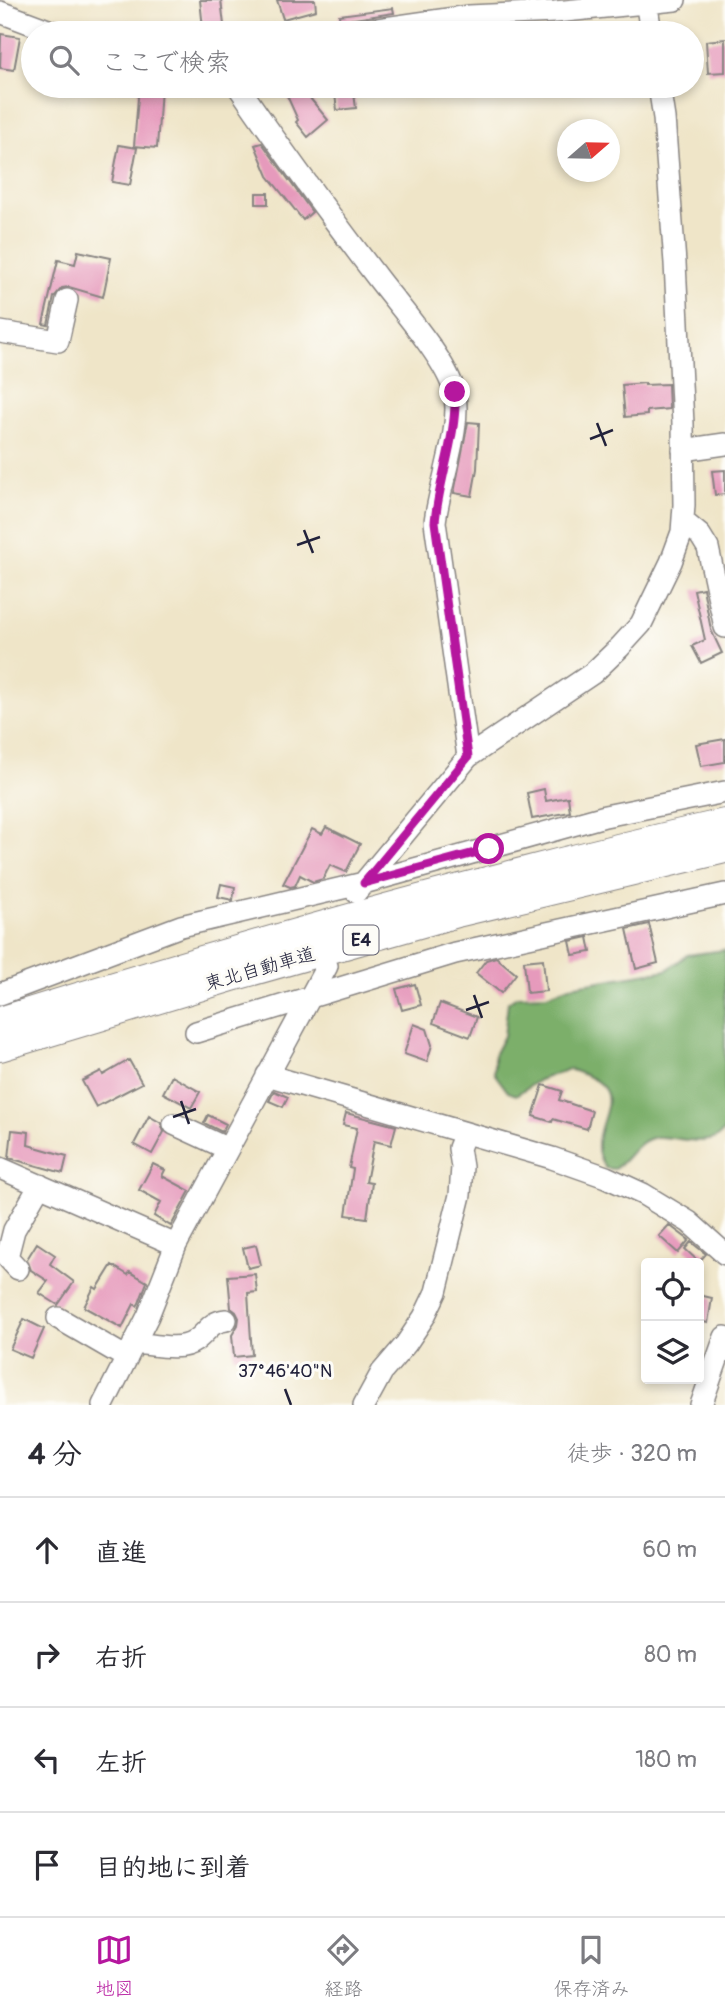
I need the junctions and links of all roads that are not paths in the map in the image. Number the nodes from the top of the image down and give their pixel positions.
1 (676, 0) edge
2 (647, 2) edge
3 (0, 12) edge
4 (24, 21) edge
5 (434, 21) edge
6 (649, 21) edge
7 (247, 98) edge
8 (661, 98) edge
9 (67, 300) dead end
10 (0, 332) edge
11 (725, 444) edge
12 (684, 450) junction
13 (683, 522) junction
14 (725, 628) edge
15 (468, 757) junction
16 (725, 792) edge
17 (725, 824) edge
18 (725, 848) edge
19 (360, 888) junction
20 (725, 894) edge
21 (327, 967) dead end
22 (0, 994) edge
23 (311, 999) junction
24 (0, 1022) edge
25 (196, 1032) dead end
26 (0, 1046) edge
27 (267, 1075) junction
28 (174, 1124) dead end
29 (464, 1133) junction
30 (228, 1149) junction
31 (0, 1168) edge
32 (40, 1185) junction
33 (176, 1245) junction
34 (725, 1254) edge
35 (18, 1269) dead end
36 (58, 1318) dead end
37 (226, 1320) dead end
38 (725, 1337) edge
39 (130, 1350) junction
40 (103, 1405) edge
41 (364, 1405) edge
42 (701, 1405) edge

1 - 2 street
2 - 5 street
2 - 6 street
3 - 4 street
7 - 15 street
8 - 12 street
9 - 10 street
11 - 12 street
12 - 13 street
13 - 14 street
13 - 15 street
15 - 19 street
16 - 19 street
17 - 24 highway, 東北自動車道 / E4
18 - 26 highway, 東北自動車道 / E4
19 - 22 street
20 - 23 street
21 - 23 street
23 - 25 street
23 - 27 street
27 - 29 street
27 - 30 street
28 - 30 street
29 - 34 street
29 - 41 street
30 - 33 street
31 - 32 street
32 - 33 street
32 - 35 street
33 - 39 street
36 - 39 street
37 - 39 street
38 - 42 street
39 - 40 street

